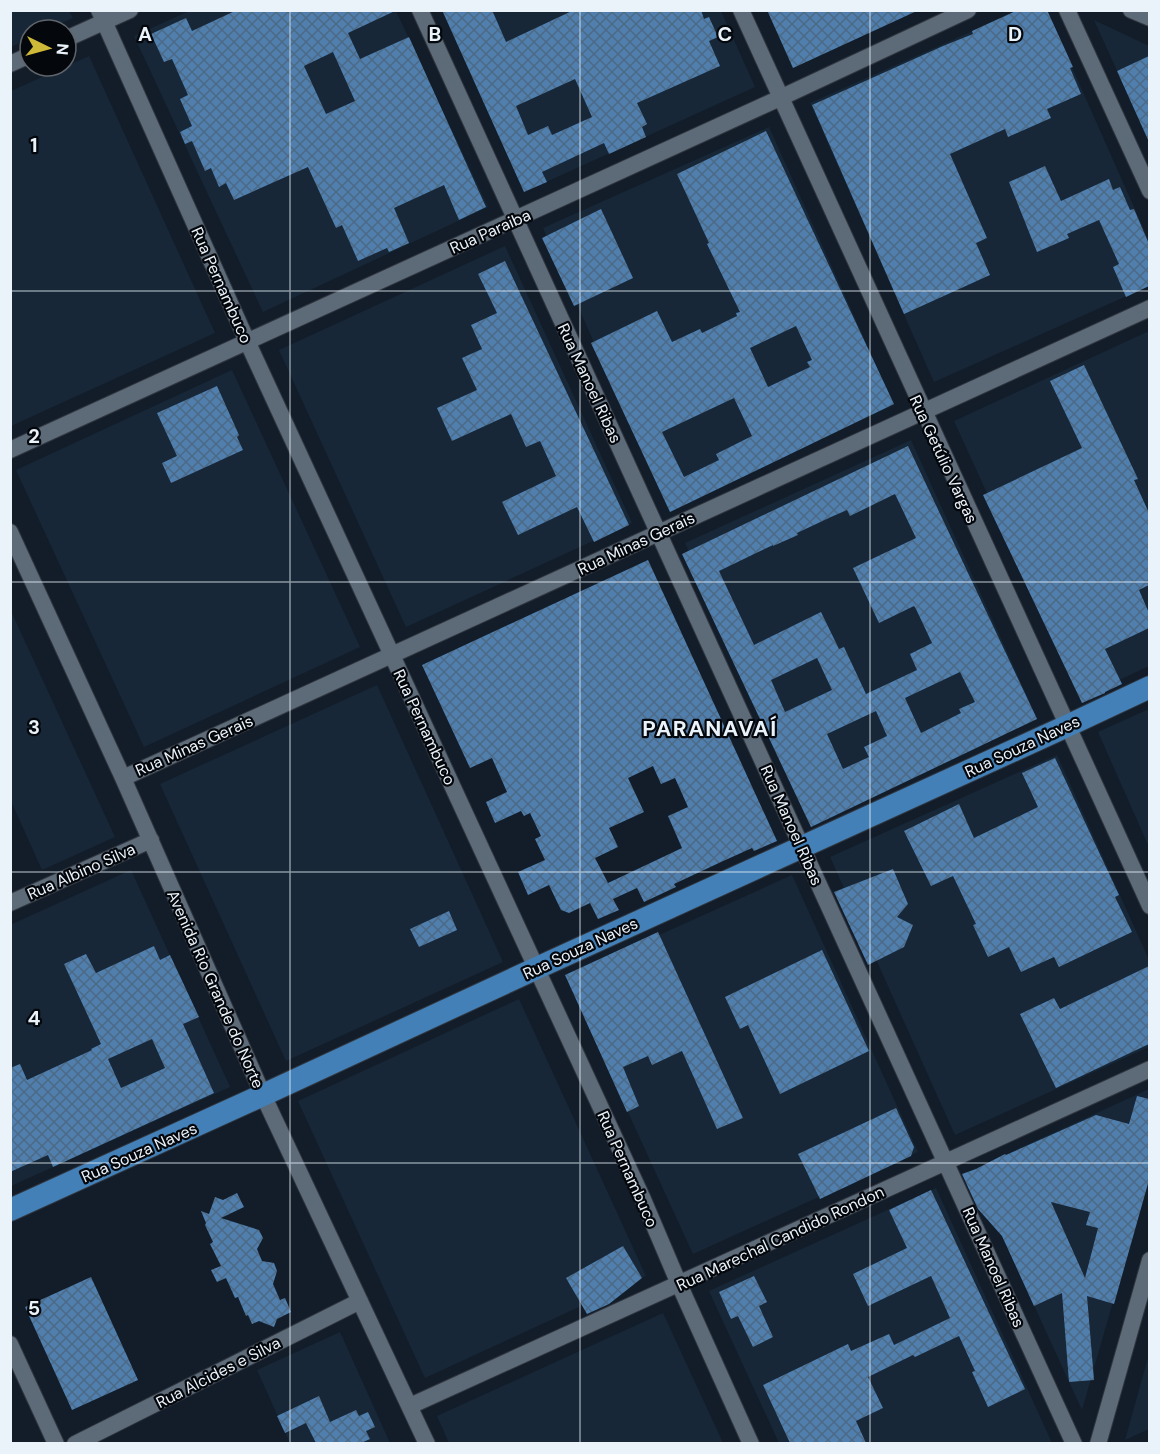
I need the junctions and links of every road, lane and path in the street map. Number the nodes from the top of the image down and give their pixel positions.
1 (130, 10) edge
2 (420, 10) edge
3 (741, 10) edge
4 (968, 10) edge
5 (1067, 10) edge
6 (1131, 10) edge
7 (102, 16) edge
8 (1149, 18) edge
9 (78, 31) edge
10 (780, 98) junction
11 (1149, 191) edge
12 (516, 219) junction
13 (1149, 308) edge
14 (247, 341) junction
15 (923, 411) junction
16 (10, 450) edge
17 (10, 532) edge
18 (658, 532) junction
19 (391, 656) junction
20 (1149, 687) edge
21 (1067, 726) junction
22 (123, 778) junction
23 (151, 840) junction
24 (802, 847) junction
25 (10, 903) edge
26 (1149, 906) edge
27 (537, 968) junction
28 (1149, 1069) edge
29 (263, 1095) junction
30 (945, 1161) junction
31 (10, 1210) edge
32 (1149, 1260) edge
33 (679, 1284) junction
34 (360, 1301) junction
35 (10, 1344) edge
36 (410, 1406) junction
37 (56, 1443) edge
38 (75, 1443) edge
39 (427, 1443) edge
40 (751, 1443) edge
41 (1074, 1443) edge
42 (1098, 1443) edge

1 - 7 street
2 - 12 street, Rua Manoel Ribas
3 - 10 street, Rua Getúlio Vargas
4 - 10 street, Rua Paraiba
5 - 11 street
6 - 8 street
7 - 9 street
7 - 14 street, Rua Pernambuco
10 - 12 street, Rua Paraiba
10 - 15 street, Rua Getúlio Vargas
12 - 14 street, Rua Paraiba
12 - 18 street, Rua Manoel Ribas
13 - 15 street, Rua Minas Gerais
14 - 16 street, Rua Paraiba
14 - 19 street, Rua Pernambuco
15 - 18 street, Rua Minas Gerais
15 - 21 street, Rua Getúlio Vargas
17 - 22 street, Avenida Rio Grande do Norte
18 - 19 street, Rua Minas Gerais
18 - 24 street, Rua Manoel Ribas
19 - 22 street, Rua Minas Gerais
19 - 27 street, Rua Pernambuco
20 - 21 main road, Rua Souza Naves
21 - 24 main road, Rua Souza Naves
21 - 26 street, Rua Getúlio Vargas
22 - 23 street, Avenida Rio Grande do Norte
23 - 25 street, Rua Albino Silva
23 - 29 street, Avenida Rio Grande do Norte
24 - 27 main road, Rua Souza Naves
24 - 30 street, Rua Manoel Ribas
27 - 29 main road, Rua Souza Naves
27 - 33 street, Rua Pernambuco
28 - 30 street, Rua Marechal Candido Rondon
29 - 31 main road, Rua Souza Naves
29 - 34 street, Avenida Rio Grande do Norte
30 - 33 street, Rua Marechal Candido Rondon
30 - 41 street, Rua Manoel Ribas
32 - 42 street
33 - 36 street, Rua Marechal Candido Rondon
33 - 40 street, Rua Pernambuco
34 - 36 street, Avenida Rio Grande do Norte
34 - 38 street, Rua Alcides e Silva
35 - 37 street
36 - 39 street, Avenida Rio Grande do Norte

